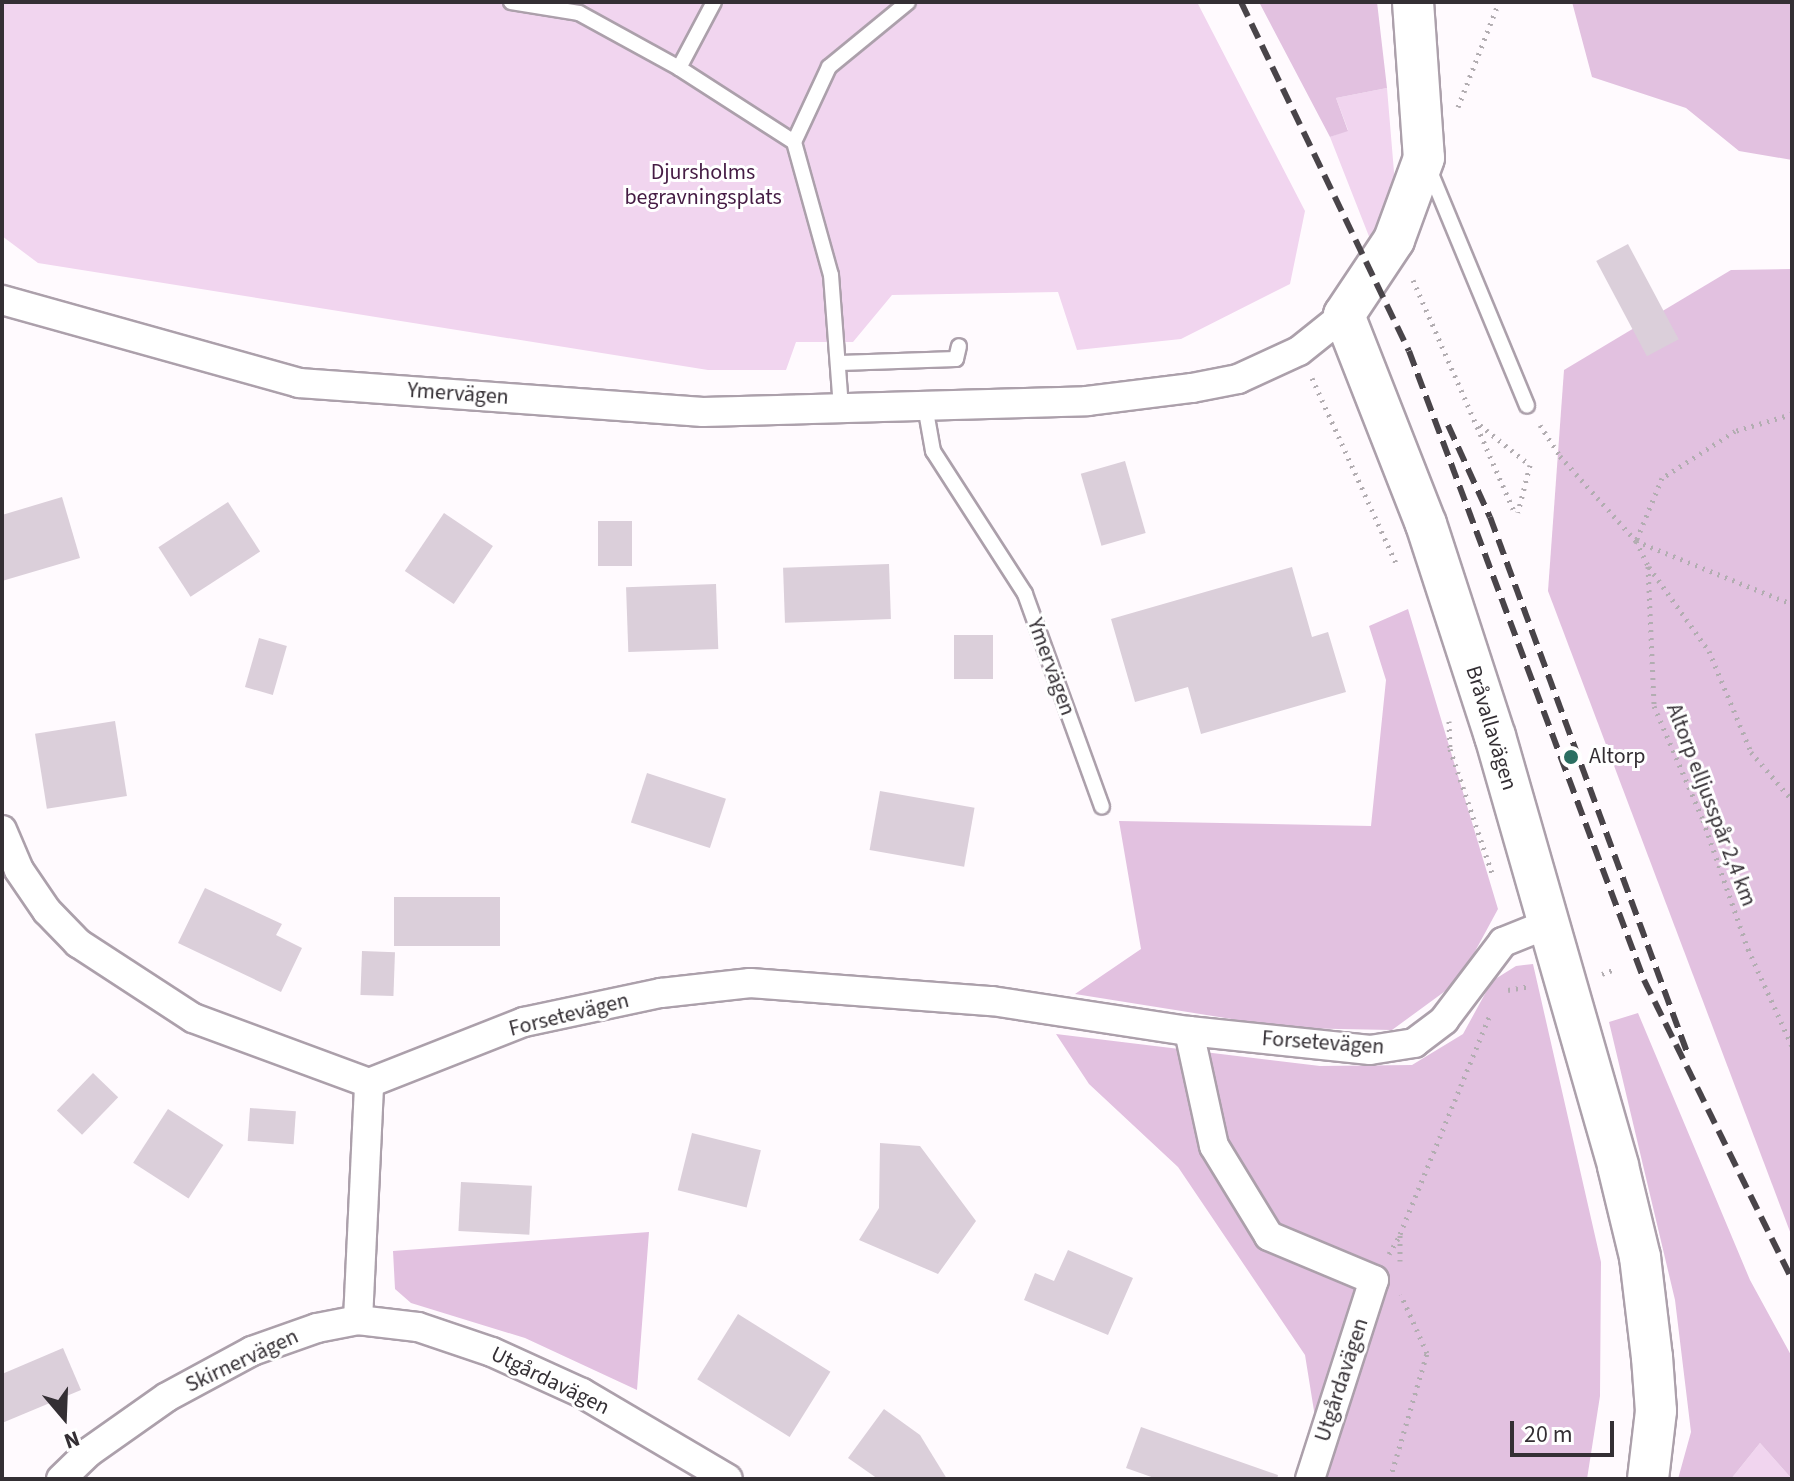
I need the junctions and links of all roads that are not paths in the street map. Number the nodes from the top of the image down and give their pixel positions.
1 (511, 2) edge
2 (714, 2) edge
3 (908, 2) edge
4 (1413, 2) edge
5 (679, 68) junction
6 (794, 142) junction
7 (1425, 150) junction
8 (2, 300) edge
9 (1344, 315) junction
10 (959, 346) dead end
11 (840, 363) junction
12 (925, 406) junction
13 (1527, 406) road end
14 (841, 408) junction
15 (1102, 807) dead end
16 (2, 830) edge
17 (1550, 923) junction
18 (1189, 1031) junction
19 (369, 1083) junction
20 (358, 1320) junction
21 (61, 1479) edge
22 (728, 1479) edge
23 (1310, 1479) edge
24 (1648, 1479) edge

1 - 5 lane
2 - 5 lane
3 - 6 lane
4 - 7 street
5 - 6 lane
6 - 11 lane
7 - 9 street
7 - 13 lane
8 - 14 street, Ymervägen
9 - 12 street, Ymervägen
9 - 17 street, Bråvallavägen
10 - 11 lane
11 - 14 lane
12 - 14 street, Ymervägen
12 - 15 lane, Ymervägen
16 - 19 street
17 - 18 street, Forsetevägen
17 - 24 street, Bråvallavägen
18 - 19 street, Forsetevägen
18 - 23 street, Utgårdavägen
19 - 20 street
20 - 21 street, Skirnervägen
20 - 22 street, Utgårdavägen

